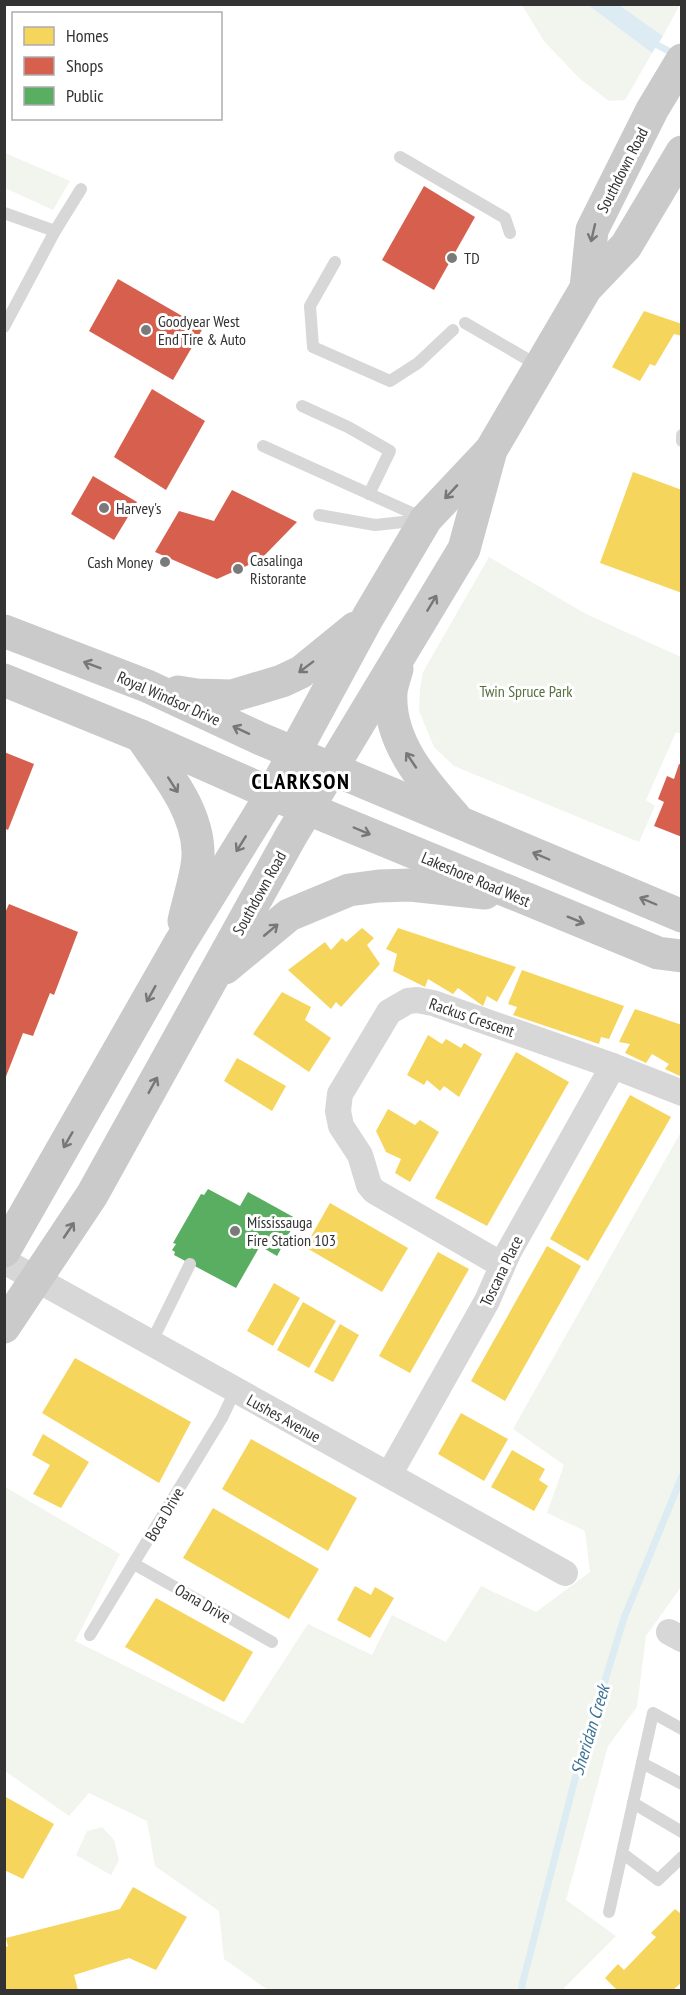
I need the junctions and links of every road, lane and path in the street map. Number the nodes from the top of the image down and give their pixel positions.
1 (681, 60) edge
2 (400, 157) dead end
3 (679, 162) edge
4 (81, 189) dead end
5 (4, 213) edge
6 (56, 231) junction
7 (510, 233) dead end
8 (335, 262) dead end
9 (586, 288) junction
10 (465, 323) dead end
11 (4, 327) edge
12 (453, 330) dead end
13 (540, 366) junction
14 (302, 406) dead end
15 (681, 435) edge
16 (681, 441) edge
17 (263, 446) dead end
18 (491, 450) junction
19 (369, 494) junction
20 (319, 515) dead end
21 (426, 519) junction
22 (368, 617) junction
23 (4, 631) edge
24 (402, 653) junction
25 (4, 680) edge
26 (147, 686) junction
27 (141, 736) junction
28 (294, 753) junction
29 (332, 769) junction
30 (272, 794) junction
31 (308, 809) junction
32 (460, 822) junction
33 (522, 898) junction
34 (681, 916) edge
35 (180, 943) junction
36 (681, 956) edge
37 (210, 981) junction
38 (613, 1066) junction
39 (681, 1093) edge
40 (4, 1251) edge
41 (4, 1261) edge
42 (190, 1264) dead end
43 (502, 1265) junction
44 (36, 1279) junction
45 (4, 1327) edge
46 (151, 1343) junction
47 (235, 1391) junction
48 (389, 1475) junction
49 (134, 1564) junction
50 (565, 1573) dead end
51 (90, 1635) dead end
52 (272, 1642) dead end
53 (681, 1729) edge
54 (642, 1763) junction
55 (681, 1784) edge
56 (633, 1803) junction
57 (681, 1832) edge
58 (622, 1853) junction
59 (681, 1857) edge
60 (609, 1912) dead end

1 -> 9 main road, Southdown Road
2 - 7 lane
3 - 9 main road, Southdown Road
4 - 6 lane
5 - 6 lane
6 - 11 lane
8 - 12 lane
9 - 13 main road, Southdown Road
10 - 13 lane
13 - 18 main road, Southdown Road
14 - 19 lane
15 - 16 lane
17 - 19 lane
18 -> 21 main road, Southdown Road
24 -> 18 main road, Southdown Road
19 - 21 lane
20 - 21 lane
21 - 22 main road, Southdown Road
22 -> 26 main road
22 - 28 main road, Southdown Road
26 -> 23 main road, Royal Windsor Drive
24 - 29 main road, Southdown Road
32 -> 24 main road
25 - 27 main road
28 -> 26 main road, Royal Windsor Drive
27 - 30 main road
27 -> 35 main road
28 - 29 main road, Royal Windsor Drive
28 - 30 main road, Southdown Road
29 - 31 main road, Southdown Road
29 - 32 main road
30 - 31 main road, Lakeshore Road West
30 -> 35 main road, Southdown Road
31 -> 33 main road, Lakeshore Road West
31 - 37 main road, Southdown Road
34 -> 32 main road
33 -> 36 main road, Lakeshore Road West
37 -> 33 main road
35 -> 40 main road, Southdown Road
44 -> 37 main road, Southdown Road
38 - 39 street, Rackus Crescent
38 - 43 street, Toscana Place
38 - 43 street, Rackus Crescent
41 - 44 street, Lushes Avenue
42 - 46 lane
43 - 48 street, Toscana Place
44 - 45 main road, Southdown Road
44 - 46 street, Lushes Avenue
46 - 47 street, Lushes Avenue
47 - 48 street, Lushes Avenue
47 - 49 lane, Boca Drive
48 - 50 street, Lushes Avenue
49 - 51 lane, Boca Drive
49 - 52 lane, Oana Drive
53 - 54 lane
54 - 55 lane
54 - 56 lane
56 - 57 lane
56 - 58 lane
58 - 59 lane
58 - 60 lane

